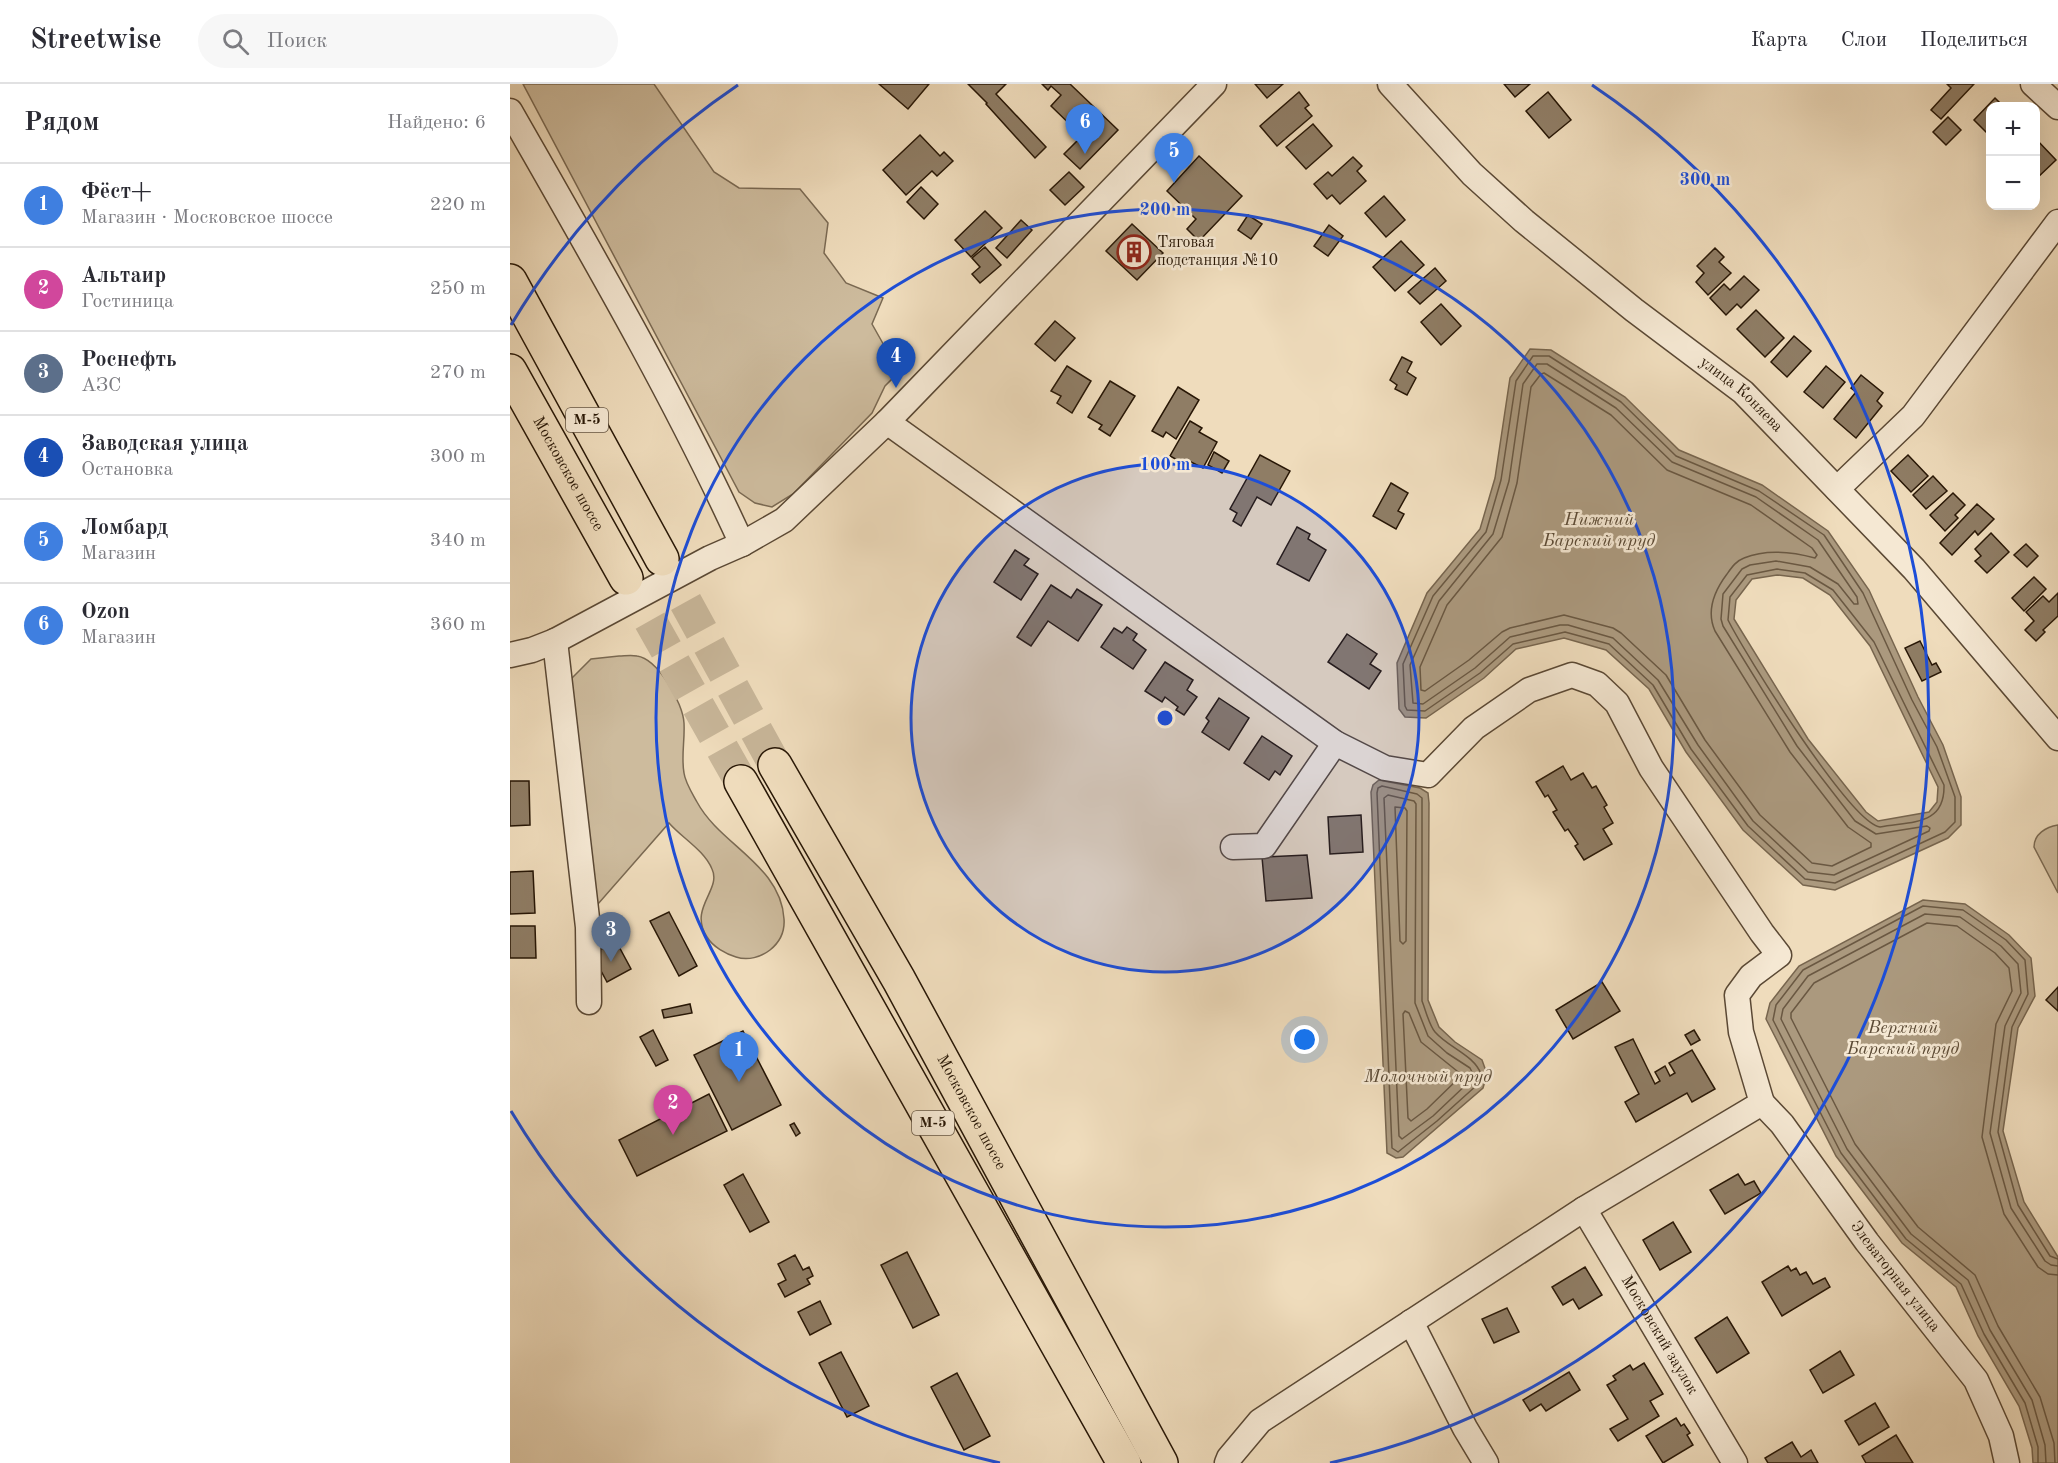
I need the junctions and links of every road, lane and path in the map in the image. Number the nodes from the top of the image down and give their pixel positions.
1 (1214, 84) edge
2 (1390, 84) edge
3 (2033, 84) edge
4 (2058, 107) edge
5 (510, 111) edge
6 (2058, 222) edge
7 (510, 281) edge
8 (510, 371) edge
9 (887, 422) junction
10 (1837, 489) junction
11 (742, 544) junction
12 (662, 559) tunnel mouth
13 (626, 578) tunnel mouth
14 (555, 641) junction
15 (510, 656) edge
16 (2056, 729) edge
17 (1335, 743) junction
18 (775, 765) tunnel mouth
19 (741, 782) tunnel mouth
20 (1233, 846) dead end
21 (589, 1002) dead end
22 (1762, 1103) junction
23 (1584, 1209) junction
24 (1411, 1322) junction
25 (1124, 1463) edge
26 (1161, 1463) edge
27 (1227, 1463) edge
28 (1486, 1463) edge
29 (1735, 1463) edge
30 (2007, 1463) edge

1 - 9 street
2 - 10 street, улица Коняева
3 - 4 street
5 - 11 street
6 - 10 street
7 - 12 highway, М-5
8 - 13 highway, Московское шоссе / М-5
9 - 11 street
9 - 17 street
10 - 16 street, улица Коняева
11 - 14 street
14 - 15 street
14 - 21 street
17 - 20 street
17 - 22 street
18 - 26 highway, Московское шоссе / М-5
19 - 25 highway, М-5
22 - 23 street
22 - 30 street, Элеваторная улица
23 - 24 street
23 - 29 street, Московский заулок
24 - 27 street
24 - 28 street

